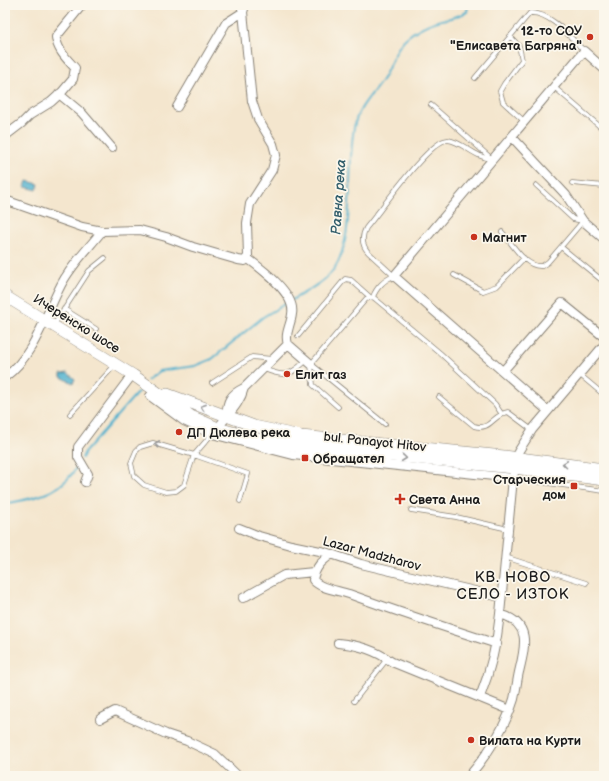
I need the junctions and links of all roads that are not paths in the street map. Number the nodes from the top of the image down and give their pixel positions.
1 (82, 5) edge
2 (243, 7) edge
3 (510, 36) junction
4 (584, 51) junction
5 (604, 69) edge
6 (475, 78) dead end
7 (554, 87) junction
8 (59, 94) junction
9 (431, 105) dead end
10 (177, 108) dead end
11 (525, 122) junction
12 (604, 130) edge
13 (5, 136) edge
14 (512, 137) junction
15 (112, 148) dead end
16 (493, 159) junction
17 (572, 183) dead end
18 (536, 185) dead end
19 (604, 186) edge
20 (5, 200) edge
21 (583, 221) junction
22 (102, 231) junction
23 (502, 232) dead end
24 (604, 239) edge
25 (561, 247) junction
26 (105, 258) dead end
27 (247, 258) junction
28 (524, 258) junction
29 (454, 275) dead end
30 (394, 276) junction
31 (604, 282) edge
32 (5, 296) edge
33 (371, 297) junction
34 (64, 309) junction
35 (44, 319) junction
36 (54, 325) junction
37 (96, 329) dead end
38 (298, 336) dead end
39 (604, 337) edge
40 (288, 344) junction
41 (604, 345) edge
42 (272, 359) junction
43 (309, 362) junction
44 (116, 364) junction
45 (263, 369) junction
46 (503, 371) junction
47 (579, 374) junction
48 (133, 375) junction
49 (5, 377) edge
50 (212, 383) dead end
51 (152, 393) junction
52 (604, 395) edge
53 (439, 397) dead end
54 (338, 407) dead end
55 (548, 410) junction
56 (502, 413) junction
57 (70, 414) dead end
58 (227, 416) junction
59 (385, 424) dead end
60 (532, 430) junction
61 (215, 431) junction
62 (194, 455) junction
63 (515, 468) junction
64 (604, 469) edge
65 (604, 480) edge
66 (85, 482) dead end
67 (604, 491) edge
68 (240, 501) dead end
69 (411, 510) dead end
70 (239, 528) dead end
71 (508, 529) junction
72 (332, 554) junction
73 (505, 557) junction
74 (314, 572) junction
75 (586, 584) dead end
76 (500, 597) junction
77 (243, 598) dead end
78 (500, 614) junction
79 (338, 643) dead end
80 (496, 644) junction
81 (387, 658) junction
82 (480, 697) junction
83 (354, 701) dead end
84 (510, 710) junction
85 (100, 719) dead end
86 (238, 776) edge
87 (469, 776) edge

1 - 8 street
2 - 10 street
2 - 27 street
3 - 4 lane
3 - 6 lane
3 - 11 lane
4 - 5 street
4 - 7 street
7 - 11 street
7 - 12 lane
8 - 13 street
8 - 15 street
9 - 16 lane
11 - 14 street
14 - 16 street
14 - 21 street
16 - 30 street
16 - 30 lane
17 - 19 lane
18 - 21 lane
20 - 22 street
21 - 24 street
21 - 25 lane
22 - 27 street
22 - 35 street
23 - 28 lane
25 - 28 lane
25 - 31 lane
26 - 34 lane
27 - 40 street
28 - 29 lane
30 - 33 lane
30 - 46 street
32 - 35 street, Ичеренско шосе
33 - 38 lane
33 - 43 lane
33 - 56 lane
34 - 36 lane
34 - 37 lane
35 - 36 street, Ичеренско шосе
35 - 49 street
36 - 44 street, Ичеренско шосе
39 - 46 street
40 - 42 street
40 - 43 street
41 - 47 street
42 - 45 street
42 - 50 lane
43 - 45 lane
43 - 54 lane
43 - 59 lane
44 - 48 street, Ичеренско шосе
44 - 57 lane
45 - 58 street
46 - 55 street
47 - 52 lane
47 - 55 street
48 - 51 street, bul. Panayot Hitov
48 - 66 street
58 -> 51 street, bul. Panayot Hitov
51 - 61 street, bul. Panayot Hitov
53 - 56 lane
55 - 60 street
56 - 60 lane
58 - 61 street
58 - 63 street, bul. Panayot Hitov
60 - 63 street
61 - 62 lane
61 - 63 street, bul. Panayot Hitov
62 -> 62 lane
62 - 68 lane
64 -> 63 street, bul. Panayot Hitov
63 - 65 street, bul. Panayot Hitov
63 - 67 lane
63 - 71 street
69 - 71 lane
70 - 72 street, Lazar Madzharov
71 - 73 street
72 - 74 street
72 - 76 street, Lazar Madzharov
73 - 75 lane
73 - 76 street
74 - 77 street
74 - 80 street
76 - 78 street
78 - 80 street
78 - 84 street
79 - 81 street
80 - 82 street
81 - 82 street
81 - 83 lane
82 - 84 street
84 - 87 street
85 - 86 street

